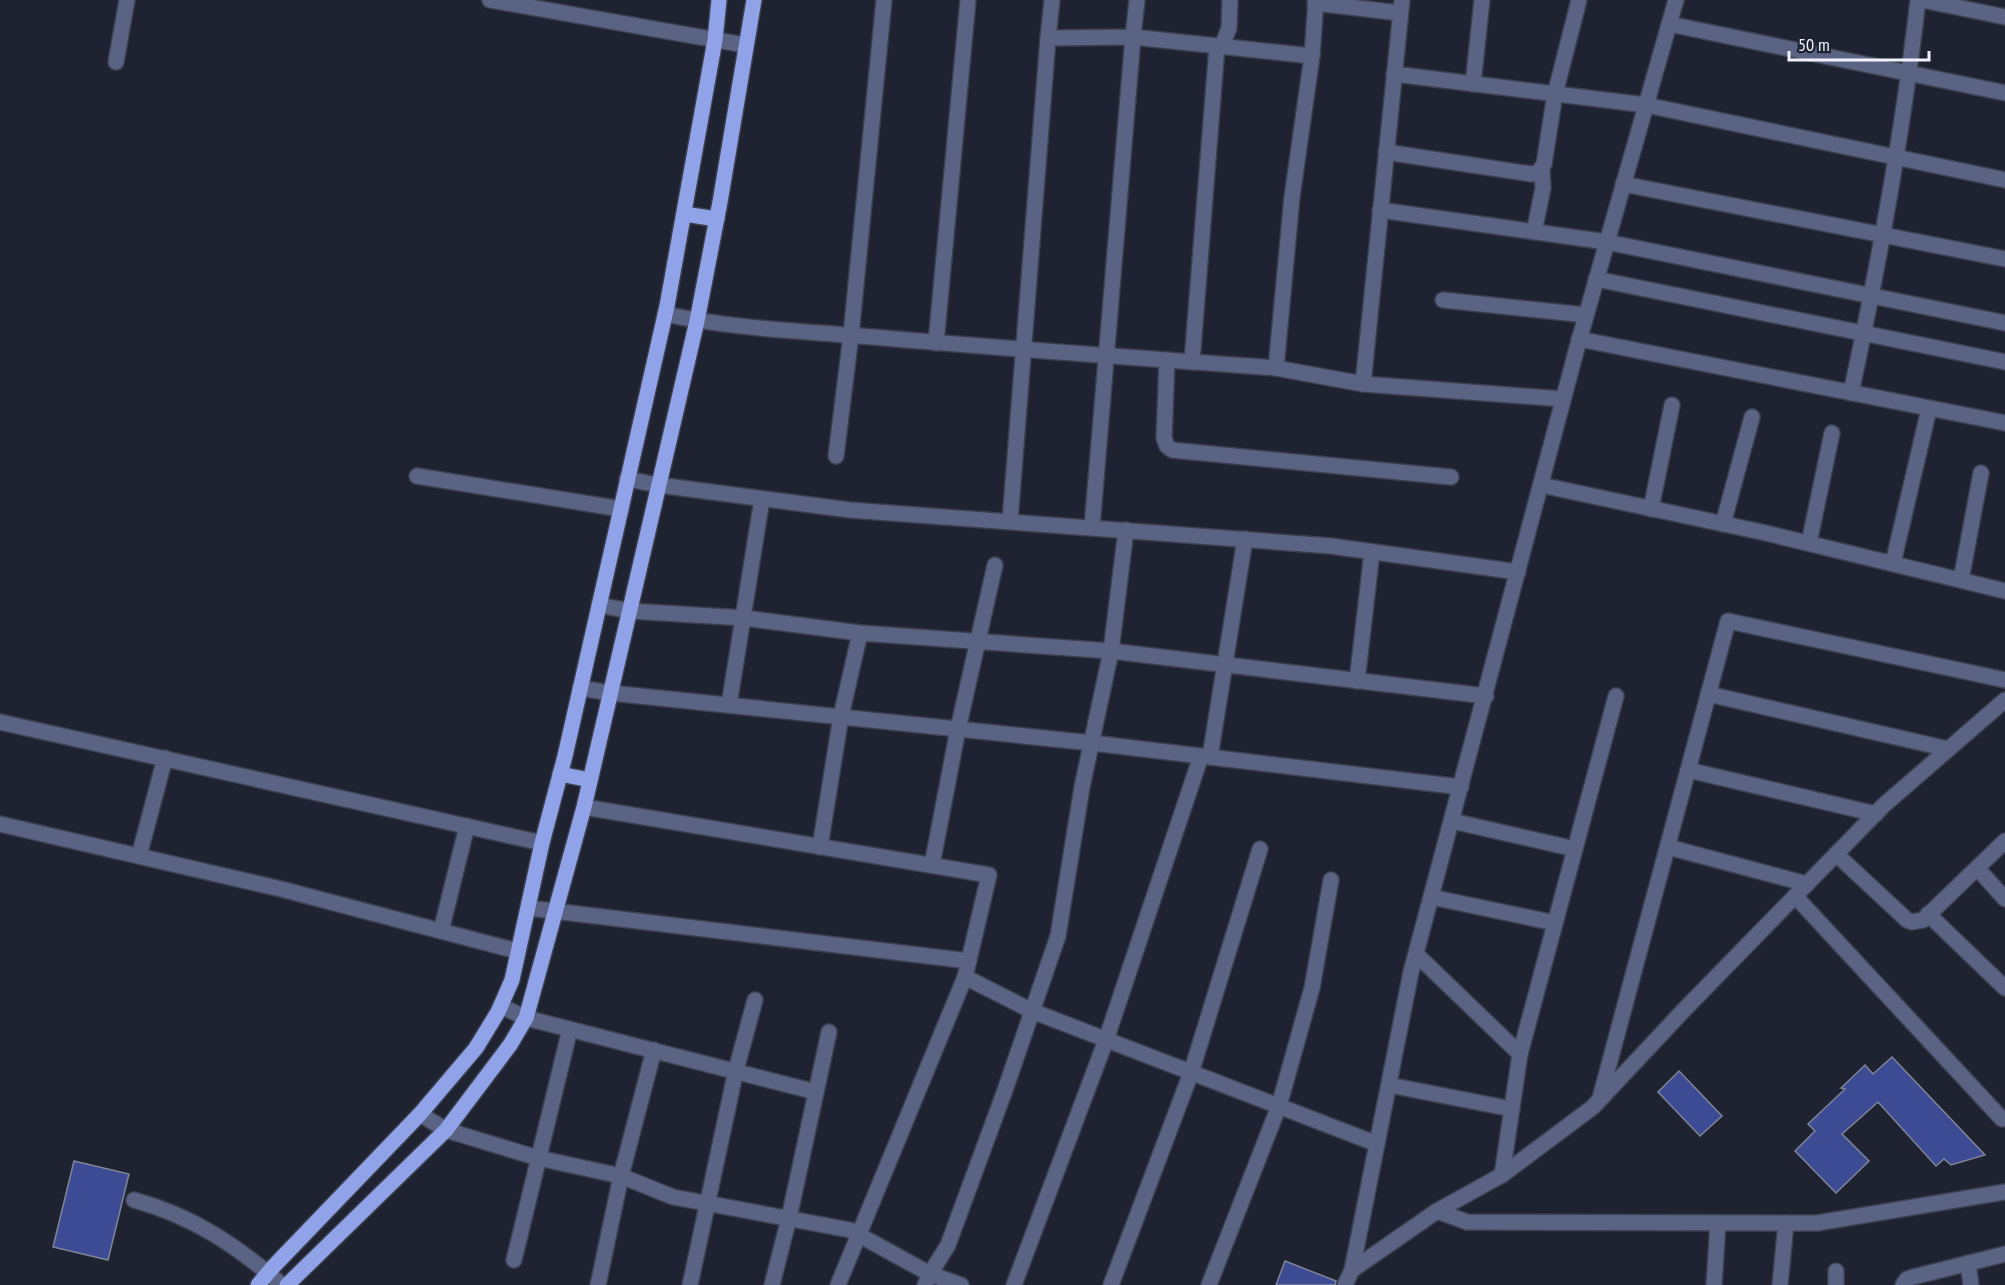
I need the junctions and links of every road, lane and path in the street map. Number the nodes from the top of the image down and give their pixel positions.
1 (126, 0) edge
2 (490, 0) edge
3 (719, 0) edge
4 (754, 0) edge
5 (884, 0) edge
6 (968, 0) edge
7 (1052, 0) edge
8 (1137, 0) edge
9 (1230, 0) edge
10 (1482, 0) edge
11 (1579, 0) edge
12 (1676, 0) edge
13 (1920, 0) edge
14 (1316, 1) edge
15 (1401, 7) edge
16 (2005, 17) edge
17 (1669, 24) junction
18 (1133, 37) junction
19 (1048, 38) junction
20 (715, 40) junction
21 (745, 45) junction
22 (1219, 46) junction
23 (1312, 56) junction
24 (116, 62) dead end
25 (1910, 72) junction
26 (1394, 74) junction
27 (1473, 84) junction
28 (2005, 93) edge
29 (1555, 94) junction
30 (1646, 105) junction
31 (1386, 153) junction
32 (1895, 157) junction
33 (1542, 169) junction
34 (2005, 180) edge
35 (1623, 183) junction
36 (1380, 210) junction
37 (684, 214) junction
38 (717, 219) junction
39 (1534, 232) junction
40 (1882, 235) junction
41 (1607, 242) junction
42 (2005, 259) edge
43 (1596, 279) junction
44 (1872, 296) junction
45 (1443, 300) dead end
46 (665, 314) junction
47 (1586, 315) junction
48 (696, 321) junction
49 (2005, 323) edge
50 (1864, 333) junction
51 (851, 335) junction
52 (1579, 339) junction
53 (936, 343) junction
54 (1024, 350) junction
55 (1105, 356) junction
56 (1167, 360) junction
57 (1192, 362) junction
58 (2005, 362) edge
59 (1276, 368) junction
60 (1363, 384) junction
61 (1851, 393) junction
62 (1563, 399) junction
63 (1672, 405) dead end
64 (1929, 409) junction
65 (1752, 417) dead end
66 (2005, 423) edge
67 (1832, 433) dead end
68 (836, 456) dead end
69 (1981, 473) dead end
70 (417, 476) dead end
71 (1450, 477) dead end
72 (627, 479) junction
73 (658, 485) junction
74 (1541, 485) junction
75 (762, 499) junction
76 (621, 509) junction
77 (1652, 509) junction
78 (1010, 521) junction
79 (1723, 524) junction
80 (1092, 527) junction
81 (1126, 530) junction
82 (1245, 539) junction
83 (1809, 543) junction
84 (1372, 552) junction
85 (1893, 562) junction
86 (995, 565) dead end
87 (1518, 572) junction
88 (1961, 580) junction
89 (2005, 591) edge
90 (599, 605) junction
91 (630, 611) junction
92 (744, 618) junction
93 (860, 633) junction
94 (977, 641) junction
95 (1111, 651) junction
96 (1226, 665) junction
97 (2005, 680) edge
98 (1357, 681) junction
99 (580, 688) junction
100 (611, 693) junction
101 (1708, 694) junction
102 (1486, 696) junction
103 (1616, 696) dead end
104 (2005, 700) edge
105 (729, 705) junction
106 (841, 716) junction
107 (0, 722) edge
108 (958, 729) junction
109 (1092, 743) junction
110 (1948, 749) junction
111 (1205, 756) junction
112 (165, 758) junction
113 (1688, 770) junction
114 (560, 774) junction
115 (590, 780) junction
116 (1461, 787) junction
117 (584, 807) junction
118 (1876, 814) junction
119 (1452, 821) junction
120 (0, 824) edge
121 (467, 826) junction
122 (2005, 842) edge
123 (542, 843) junction
124 (820, 847) junction
125 (1668, 847) junction
126 (1260, 849) dead end
127 (1575, 849) junction
128 (1836, 854) junction
129 (139, 856) junction
130 (932, 865) junction
131 (1977, 868) junction
132 (1331, 880) dead end
133 (1807, 884) junction
134 (1795, 896) junction
135 (1431, 897) junction
136 (2005, 899) edge
137 (529, 908) junction
138 (554, 912) junction
139 (1928, 914) junction
140 (1555, 923) junction
141 (441, 931) junction
142 (518, 951) junction
143 (1416, 954) junction
144 (967, 969) junction
145 (2005, 988) edge
146 (755, 1000) dead end
147 (501, 1006) junction
148 (1032, 1011) junction
149 (526, 1018) junction
150 (570, 1029) junction
151 (829, 1032) dead end
152 (1106, 1040) junction
153 (654, 1050) junction
154 (1520, 1054) junction
155 (736, 1070) junction
156 (1191, 1073) junction
157 (1389, 1085) junction
158 (816, 1092) junction
159 (1600, 1100) junction
160 (1279, 1106) junction
161 (1512, 1109) junction
162 (420, 1114) junction
163 (2002, 1119) dead end
164 (446, 1130) junction
165 (1377, 1144) junction
166 (538, 1158) junction
167 (1502, 1175) junction
168 (621, 1176) junction
169 (2005, 1192) edge
170 (134, 1200) dead end
171 (707, 1204) junction
172 (1437, 1211) junction
173 (789, 1218) junction
174 (1718, 1222) junction
175 (1786, 1222) junction
176 (858, 1235) junction
177 (2005, 1254) edge
178 (514, 1260) dead end
179 (1968, 1263) junction
180 (1352, 1270) junction
181 (268, 1273) junction
182 (927, 1279) edge
183 (258, 1285) edge
184 (282, 1285) edge
185 (287, 1285) edge
186 (598, 1285) edge
187 (690, 1285) edge
188 (772, 1285) edge
189 (838, 1285) edge
190 (961, 1285) edge
191 (1014, 1285) edge
192 (1111, 1285) edge
193 (1209, 1285) edge
194 (1345, 1285) edge
195 (1714, 1285) edge
196 (1780, 1285) edge
197 (1903, 1285) edge
198 (1971, 1285) edge

1 - 24 street
2 - 20 street
3 - 20 main road
4 - 21 main road
5 - 51 street
6 - 53 street
7 - 19 street
8 - 18 street
9 - 22 street
10 - 27 street
11 - 29 street
12 - 17 street
13 - 16 street
13 - 25 street
14 - 15 street
14 - 23 street
15 - 26 street
17 - 25 street
17 - 30 street
18 - 19 street
18 - 22 street
18 - 55 street
19 - 54 street
20 - 21 street
20 - 37 main road
21 - 38 main road
22 - 23 street
22 - 57 street
23 - 59 street
25 - 28 street
25 - 32 street
26 - 27 street
26 - 31 street
27 - 29 street
29 - 30 street
29 - 33 street
30 - 32 street
30 - 35 street
31 - 33 street
31 - 36 street
32 - 34 street
32 - 40 street
33 - 39 street
35 - 40 street
35 - 41 street
36 - 39 street
36 - 60 street
37 - 38 main road
37 - 46 main road
38 - 48 main road
39 - 41 street
40 - 42 street
40 - 44 street
41 - 43 street
41 - 44 street
43 - 47 street
43 - 50 street
44 - 49 street
44 - 50 street
45 - 47 street
46 - 48 street
46 - 72 main road
47 - 52 street
48 - 51 street
48 - 73 main road
50 - 58 street
50 - 61 street
51 - 53 street
51 - 68 street
52 - 61 street
52 - 62 street
53 - 54 street
54 - 55 street
54 - 78 street
55 - 56 street
55 - 80 street
56 - 57 street
56 - 71 street
57 - 59 street
59 - 60 street
60 - 62 street
61 - 64 street
62 - 74 street
63 - 77 street
64 - 66 street
64 - 85 street
65 - 79 street
67 - 83 street
69 - 88 street
70 - 76 street
72 - 73 street
72 - 76 main road
73 - 75 street
73 - 91 main road
74 - 77 street
74 - 87 street
75 - 78 street
75 - 92 street
76 - 90 main road
77 - 79 street
78 - 80 street
79 - 83 street
80 - 81 street
81 - 82 street
81 - 95 street
82 - 84 street
82 - 96 street
83 - 85 street
84 - 87 street
84 - 98 street
85 - 88 street
86 - 94 street
87 - 102 street
88 - 89 street
90 - 91 street
90 - 99 main road
91 - 92 street
91 - 100 main road
92 - 93 street
92 - 105 street
93 - 94 street
93 - 106 street
94 - 95 street
94 - 108 street
95 - 96 street
95 - 109 street
96 - 98 street
96 - 111 street
97 - 101 street
98 - 102 street
99 - 100 street
99 - 114 main road
100 - 105 street
100 - 115 main road
101 - 110 street
101 - 113 street
102 - 116 street
103 - 127 street
104 - 110 street
105 - 106 street
106 - 108 street
106 - 124 street
107 - 112 street
108 - 109 street
108 - 130 street
109 - 111 street
109 - 148 street
110 - 118 street
111 - 116 street
111 - 152 street
112 - 121 street
112 - 129 street
113 - 118 street
113 - 125 street
114 - 115 main road
114 - 123 main road
115 - 117 main road
116 - 119 street
117 - 124 street
117 - 138 main road
118 - 128 street
119 - 127 street
119 - 135 street
120 - 129 street
121 - 123 street
121 - 141 street
122 - 131 street
123 - 137 main road
124 - 130 street
125 - 133 street
125 - 159 street
126 - 156 street
127 - 140 street
128 - 133 street
128 - 139 street
129 - 141 street
130 - 144 street
131 - 136 street
131 - 139 street
132 - 160 street
133 - 134 street
134 - 159 street
134 - 163 street
135 - 140 street
135 - 143 street
137 - 138 street
137 - 142 main road
138 - 144 street
138 - 149 main road
139 - 145 street
140 - 154 street
141 - 142 street
142 - 147 main road
143 - 154 street
143 - 157 street
144 - 148 street
144 - 176 street
146 - 155 street
147 - 149 street
147 - 162 main road
148 - 152 street
148 - 182 street
149 - 150 street
149 - 164 main road
150 - 153 street
150 - 166 street
151 - 158 street
152 - 156 street
152 - 191 street
153 - 155 street
153 - 168 street
154 - 161 street
155 - 158 street
155 - 171 street
156 - 160 street
156 - 192 street
157 - 161 street
157 - 165 street
158 - 173 street
159 - 167 street
160 - 165 street
160 - 193 street
161 - 167 street
162 - 164 street
162 - 181 main road
164 - 166 street
164 - 185 main road
165 - 180 street
166 - 168 street
166 - 178 street
167 - 172 street
168 - 171 street
168 - 186 street
169 - 175 street
170 - 181 street
171 - 173 street
171 - 187 street
172 - 174 street
172 - 180 street
173 - 176 street
173 - 188 street
174 - 175 street
174 - 195 street
175 - 196 street
176 - 182 street
176 - 189 street
177 - 179 street
179 - 197 street
179 - 198 street
180 - 194 street
181 - 183 main road
181 - 184 street
182 - 190 street

